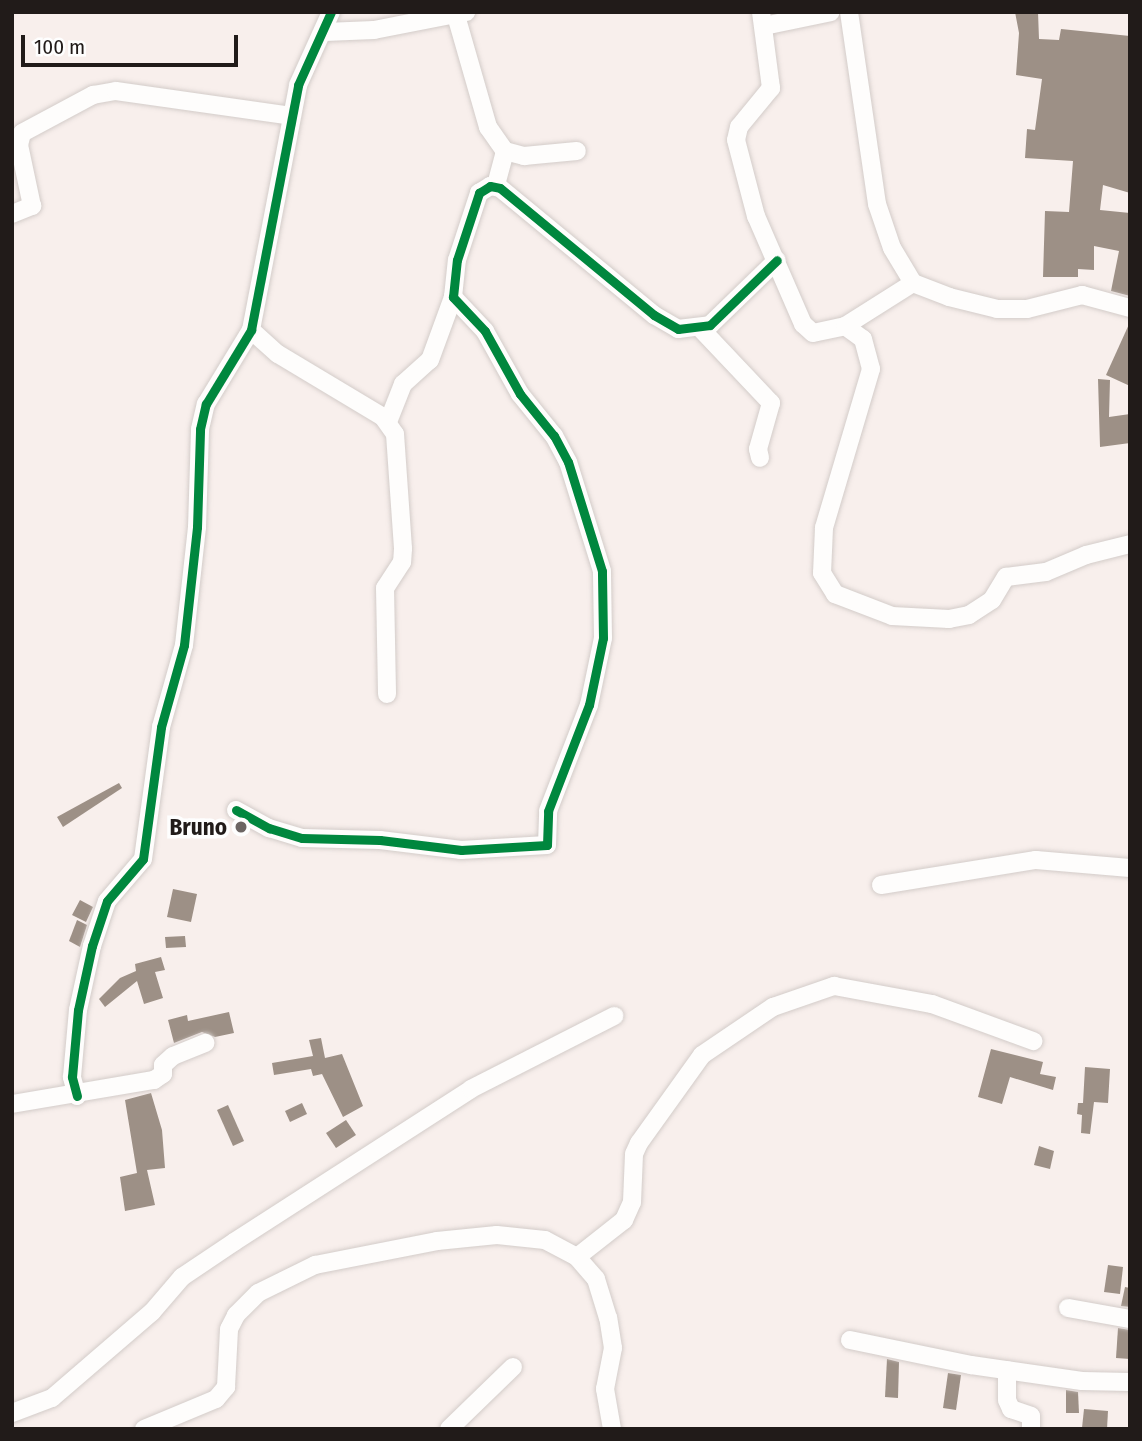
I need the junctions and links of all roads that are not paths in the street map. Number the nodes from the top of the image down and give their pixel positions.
1 (331, 12) edge
2 (831, 12) edge
3 (849, 12) edge
4 (459, 13) edge
5 (762, 19) edge
6 (326, 32) junction
7 (291, 116) junction
8 (505, 151) junction
9 (577, 151) dead end
10 (496, 185) junction
11 (12, 214) edge
12 (777, 260) junction
13 (913, 283) junction
14 (453, 297) junction
15 (1130, 308) edge
16 (845, 326) junction
17 (251, 330) junction
18 (701, 330) junction
19 (388, 422) junction
20 (760, 458) dead end
21 (1130, 544) edge
22 (387, 694) dead end
23 (236, 810) dead end
24 (1130, 869) edge
25 (881, 885) dead end
26 (614, 1016) dead end
27 (1033, 1041) dead end
28 (206, 1043) dead end
29 (77, 1096) junction
30 (12, 1104) edge
31 (577, 1257) junction
32 (1068, 1308) dead end
33 (1130, 1319) edge
34 (850, 1340) dead end
35 (513, 1367) dead end
36 (1007, 1370) junction
37 (1130, 1382) edge
38 (12, 1413) edge
39 (144, 1429) edge
40 (449, 1429) edge
41 (612, 1429) edge
42 (1031, 1429) edge

1 - 6 street
2 - 5 street
3 - 13 street
4 - 6 street
4 - 8 street
5 - 12 street
6 - 7 street
7 - 11 street
7 - 17 street
8 - 9 street
8 - 10 street
10 - 14 street
10 - 18 street
12 - 16 street
12 - 18 street
13 - 15 street
13 - 16 street
14 - 19 street
14 - 23 street
16 - 21 street
17 - 19 street
17 - 29 street
18 - 20 street
19 - 22 street
24 - 25 street
26 - 38 street
27 - 31 street
28 - 29 street
29 - 30 street
31 - 39 street
31 - 41 street
32 - 33 street
34 - 36 street
35 - 40 street
36 - 37 street
36 - 42 street

